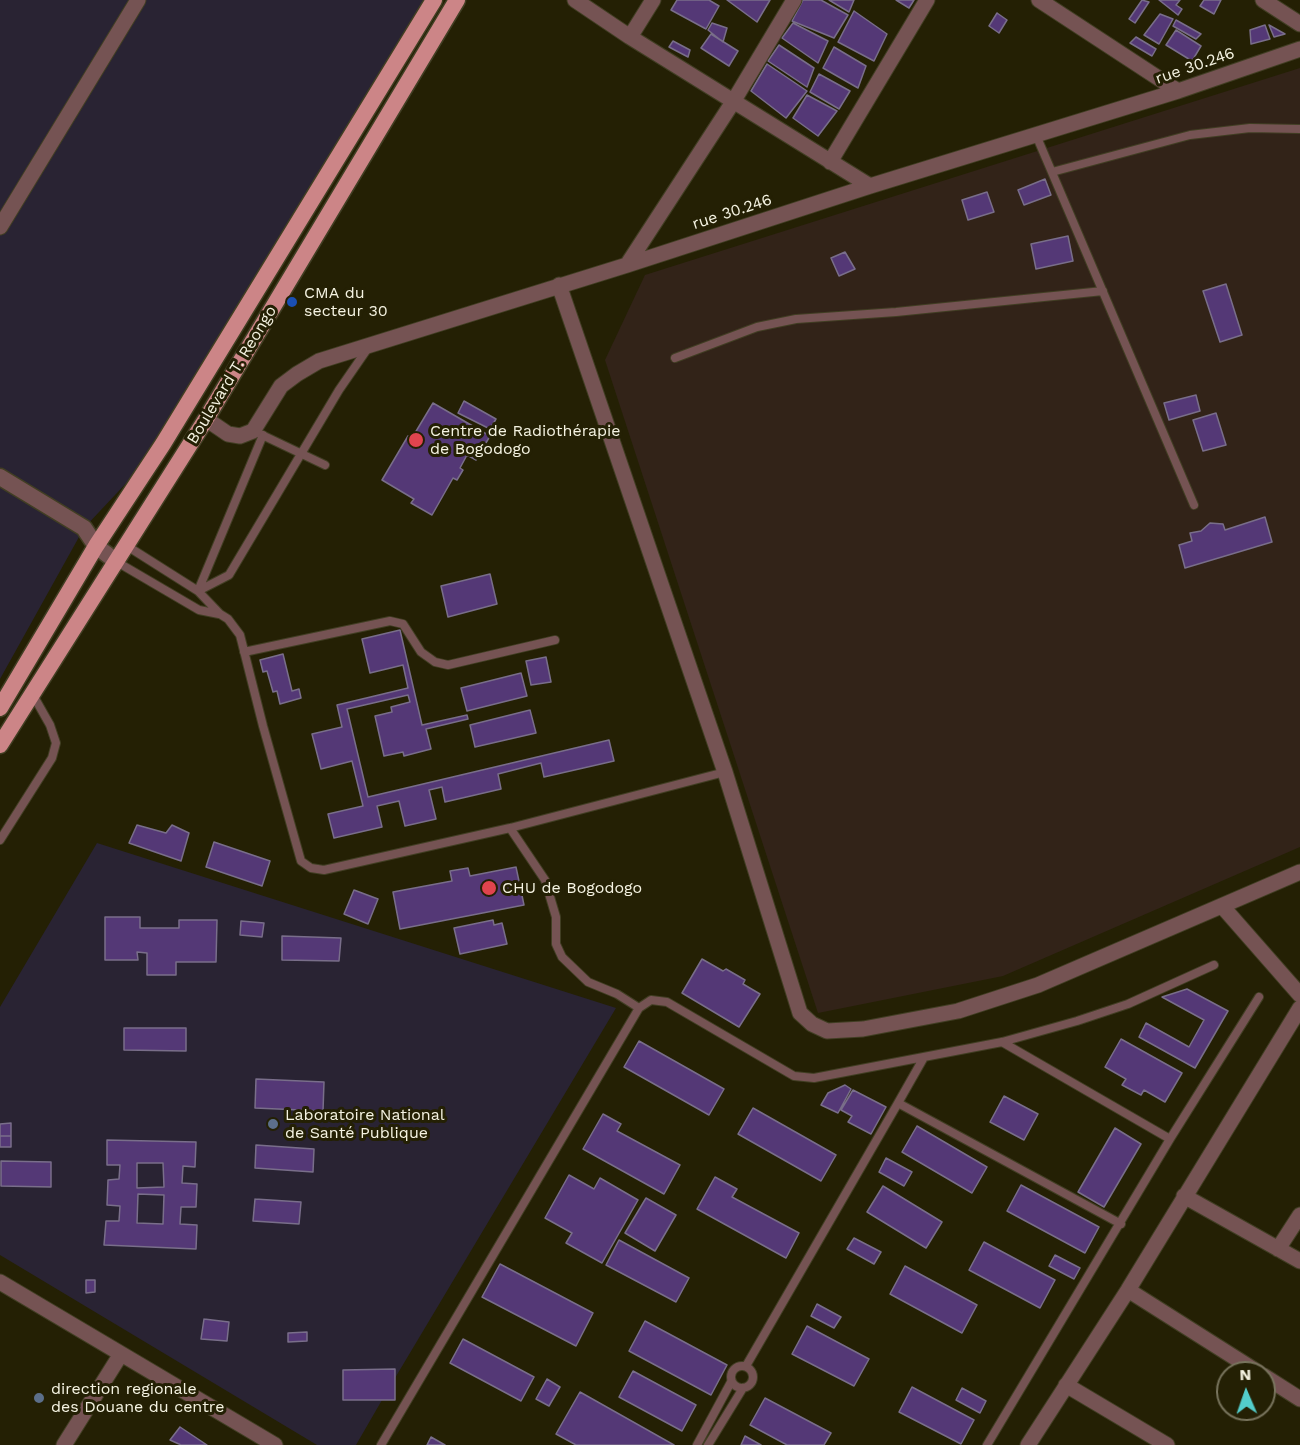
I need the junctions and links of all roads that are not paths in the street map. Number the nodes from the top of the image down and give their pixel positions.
1 (138, 0) edge
2 (434, 0) edge
3 (457, 0) edge
4 (575, 0) edge
5 (653, 0) edge
6 (794, 0) edge
7 (927, 0) edge
8 (1040, 0) edge
9 (1263, 0) edge
10 (1300, 24) edge
11 (630, 37) junction
12 (1300, 49) edge
13 (1178, 91) junction
14 (733, 102) junction
15 (1300, 129) edge
16 (1036, 135) junction
17 (830, 162) junction
18 (1052, 172) junction
19 (870, 186) junction
20 (0, 227) edge
21 (627, 265) junction
22 (559, 285) junction
23 (1103, 291) junction
24 (370, 345) junction
25 (675, 358) dead end
26 (206, 419) junction
27 (258, 433) junction
28 (303, 454) junction
29 (325, 465) dead end
30 (0, 477) edge
31 (1194, 505) dead end
32 (84, 528) junction
33 (105, 531) junction
34 (96, 546) junction
35 (127, 546) junction
36 (117, 562) junction
37 (198, 591) junction
38 (220, 614) junction
39 (555, 640) dead end
40 (244, 652) junction
41 (33, 694) junction
42 (0, 708) edge
43 (0, 745) edge
44 (725, 772) junction
45 (510, 828) junction
46 (0, 840) edge
47 (1300, 872) edge
48 (1221, 906) junction
49 (1214, 965) dead end
50 (1300, 995) edge
51 (1259, 997) dead end
52 (639, 1008) junction
53 (1300, 1008) edge
54 (1002, 1042) junction
55 (923, 1059) junction
56 (898, 1103) junction
57 (1170, 1139) junction
58 (1184, 1196) junction
59 (1300, 1215) edge
60 (1121, 1224) junction
61 (1278, 1249) junction
62 (1300, 1262) edge
63 (0, 1282) edge
64 (1128, 1290) junction
65 (121, 1354) junction
66 (1240, 1361) edge
67 (746, 1366) junction
68 (731, 1382) junction
69 (1276, 1384) edge
70 (1066, 1385) junction
71 (743, 1388) junction
72 (1300, 1399) edge
73 (1162, 1444) edge
74 (64, 1445) edge
75 (275, 1445) edge
76 (381, 1445) edge
77 (697, 1445) edge
78 (708, 1445) edge
79 (987, 1445) edge
80 (1028, 1445) edge

1 - 20 street
2 - 33 main road, Boulevard T. Reongo
3 - 26 main road, Boulevard T. Reongo
4 - 11 street
5 - 11 street
6 - 14 street
7 - 17 street
8 - 13 street
9 - 10 street
11 - 14 street
12 - 13 street, rue 30.246
13 - 16 street, rue 30.246
14 - 17 street
14 - 21 street
15 - 18 lane
16 - 18 lane
16 - 19 street, rue 30.246
17 - 19 street
18 - 23 lane
19 - 21 street, rue 30.246
21 - 22 street, rue 30.246
22 - 24 street, rue 30.246
22 - 44 street
23 - 25 lane
23 - 31 lane
24 - 27 street, rue 30.246
24 - 28 lane
26 - 27 street
26 - 35 main road, Boulevard T. Reongo
27 - 28 lane
27 - 37 lane
28 - 29 lane
28 - 37 lane
30 - 32 street
32 - 33 street
32 - 34 street
33 - 34 main road, Boulevard T. Reongo
33 - 35 street
34 - 36 street
34 - 42 main road, Boulevard T. Reongo
35 - 36 main road, Boulevard T. Reongo
35 - 37 lane
36 - 38 lane
36 - 41 main road, Boulevard T. Reongo
37 - 38 lane
38 - 40 lane
39 - 40 lane
40 - 45 lane
41 - 43 main road, Boulevard T. Reongo
41 - 46 lane
44 - 45 lane
44 - 48 street
45 - 52 lane
47 - 48 street
48 - 50 street
49 - 54 lane
51 - 57 lane
52 - 55 lane
52 - 76 lane
53 - 58 street
54 - 55 lane
54 - 57 lane
55 - 56 lane
56 - 60 lane
56 - 67 lane
57 - 60 lane
58 - 61 street
58 - 64 street
59 - 61 street
60 - 79 lane
61 - 62 street
63 - 65 street
64 - 66 street
64 - 70 street
65 - 74 street
65 - 75 street
67 - 68 lane
67 - 71 lane
68 - 71 lane
68 - 77 lane
69 - 72 street
70 - 73 street
70 - 80 street
71 - 78 lane

